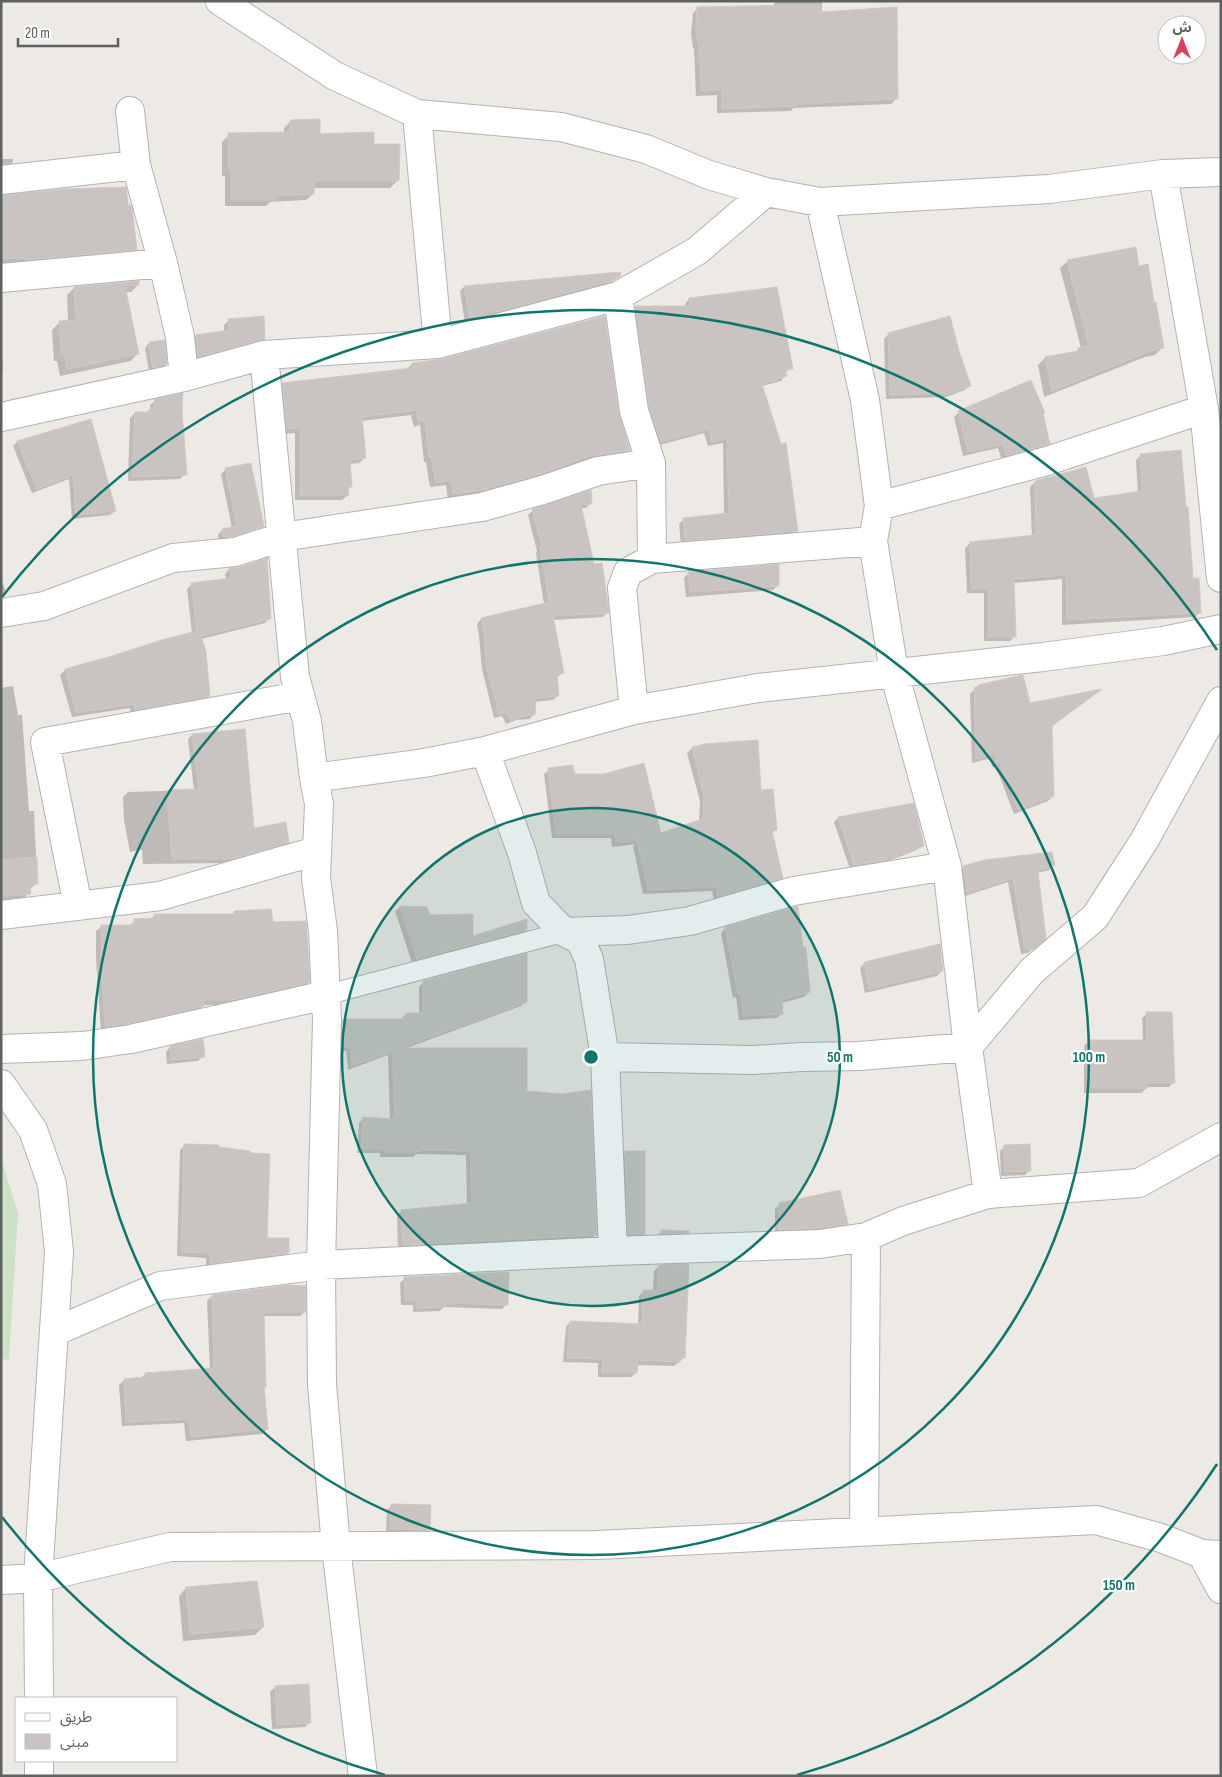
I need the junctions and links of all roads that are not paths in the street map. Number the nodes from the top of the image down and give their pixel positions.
1 (220, 1) edge
2 (130, 111) dead end
3 (417, 114) junction
4 (136, 165) junction
5 (1221, 172) edge
6 (1163, 174) junction
7 (1, 180) edge
8 (766, 192) junction
9 (820, 202) junction
10 (162, 263) junction
11 (1, 278) edge
12 (618, 296) junction
13 (438, 344) junction
14 (264, 355) junction
15 (184, 378) junction
16 (1204, 409) junction
17 (1, 417) edge
18 (651, 463) junction
19 (879, 506) junction
20 (282, 537) junction
21 (873, 541) junction
22 (652, 559) junction
23 (1221, 578) edge
24 (1, 613) edge
25 (1221, 629) edge
26 (894, 672) junction
27 (300, 696) junction
28 (1221, 701) edge
29 (634, 710) junction
30 (485, 751) junction
31 (314, 778) junction
32 (316, 851) junction
33 (947, 866) junction
34 (78, 906) junction
35 (1, 915) edge
36 (564, 932) junction
37 (326, 995) junction
38 (968, 1047) junction
39 (1, 1049) edge
40 (605, 1056) junction
41 (1, 1084) edge
42 (1221, 1137) edge
43 (988, 1194) junction
44 (866, 1237) junction
45 (613, 1251) junction
46 (321, 1265) junction
47 (54, 1332) junction
48 (864, 1531) junction
49 (336, 1547) junction
50 (1212, 1555) edge
51 (38, 1578) junction
52 (1, 1580) edge
53 (1221, 1589) edge
54 (39, 1697) edge
55 (39, 1762) edge
56 (39, 1776) edge
57 (363, 1776) edge

1 - 3 street
2 - 4 street
3 - 8 street
3 - 13 street
4 - 7 street
4 - 10 street
5 - 6 street
6 - 9 street
6 - 16 street
8 - 9 street
8 - 12 street
9 - 19 street
10 - 11 street
10 - 15 street
12 - 13 street
12 - 18 street
13 - 14 street
14 - 15 street
14 - 20 street
15 - 17 street
16 - 19 street
16 - 23 street
18 - 20 street
18 - 22 street
19 - 21 street
20 - 24 street
20 - 27 street
21 - 22 street
21 - 26 street
22 - 29 street
25 - 26 street
26 - 29 street
26 - 33 street
27 - 31 street
27 - 34 street
28 - 38 street
29 - 30 street
30 - 31 street
30 - 36 street
31 - 32 street
32 - 34 street
32 - 37 street
33 - 36 street
33 - 38 street
34 - 35 street
36 - 37 lane
36 - 40 street
37 - 39 street
37 - 46 street
38 - 40 street
38 - 43 street
40 - 45 street
41 - 47 street
42 - 43 street
43 - 44 street
44 - 45 street
44 - 48 street
45 - 46 street
46 - 47 street
46 - 49 street
47 - 51 street
48 - 49 street
48 - 50 street
49 - 51 street
49 - 57 street
50 - 53 street
51 - 52 street
51 - 54 street
55 - 56 street

